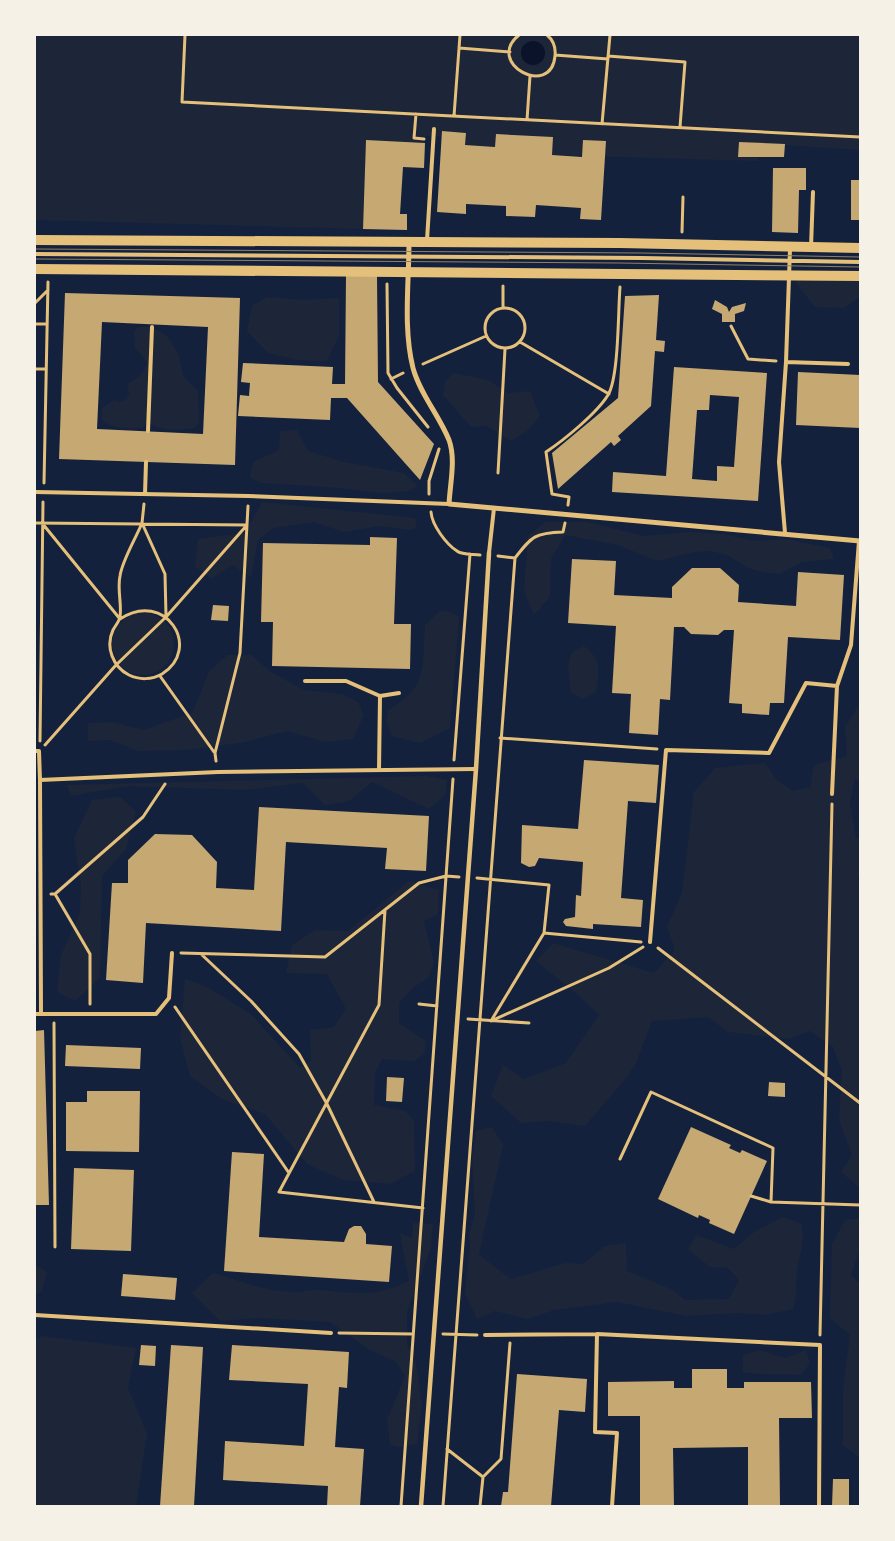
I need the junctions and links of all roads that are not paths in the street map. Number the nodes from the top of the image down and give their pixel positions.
1 (434, 129) dead end
2 (813, 192) dead end
3 (35, 240) edge
4 (409, 242) junction
5 (427, 242) junction
6 (790, 246) junction
7 (811, 247) junction
8 (860, 248) edge
9 (35, 254) edge
10 (409, 257) junction
11 (789, 260) junction
12 (860, 262) edge
13 (35, 269) edge
14 (409, 271) junction
15 (789, 274) junction
16 (860, 276) edge
17 (152, 327) dead end
18 (786, 362) junction
19 (848, 364) dead end
20 (148, 431) dead end
21 (146, 462) dead end
22 (35, 492) edge
23 (145, 494) junction
24 (449, 504) junction
25 (494, 508) junction
26 (785, 533) junction
27 (860, 541) edge
28 (489, 553) joint
29 (305, 681) dead end
30 (837, 686) junction
31 (399, 693) dead end
32 (380, 696) junction
33 (37, 751) edge
34 (476, 769) junction
35 (379, 770) junction
36 (40, 780) junction
37 (832, 794) road end
38 (38, 876) edge
39 (650, 942) road end
40 (172, 953) road end
41 (35, 1014) edge
42 (41, 1014) junction
43 (35, 1315) edge
44 (331, 1333) road end
45 (597, 1334) junction
46 (485, 1335) road end
47 (421, 1506) edge
48 (612, 1506) edge
49 (819, 1506) edge

1 - 5 lane
2 - 7 lane
3 - 4 main road
4 - 5 main road
4 - 10 street
5 - 6 main road
6 - 7 main road
6 - 11 lane
7 - 8 main road
9 - 10 lane
10 - 11 lane
10 - 14 street
11 - 12 lane
11 - 15 lane
13 - 14 main road
14 - 15 main road
14 - 24 street
15 - 16 main road
15 - 18 lane
17 - 20 lane
18 - 19 lane
18 - 26 lane
21 - 23 lane
22 - 23 lane
23 - 24 lane
24 - 25 street
25 - 26 street
25 - 28 lane
26 - 27 street
27 - 30 lane
28 - 34 street
29 - 32 lane
30 - 37 lane
30 - 39 lane
31 - 32 lane
32 - 35 lane
33 - 36 lane
34 - 35 lane
34 - 47 street
35 - 36 lane
36 - 38 lane
38 - 42 lane
40 - 42 lane
41 - 42 lane
43 - 44 lane
45 - 46 lane
45 - 48 lane
45 - 49 lane

